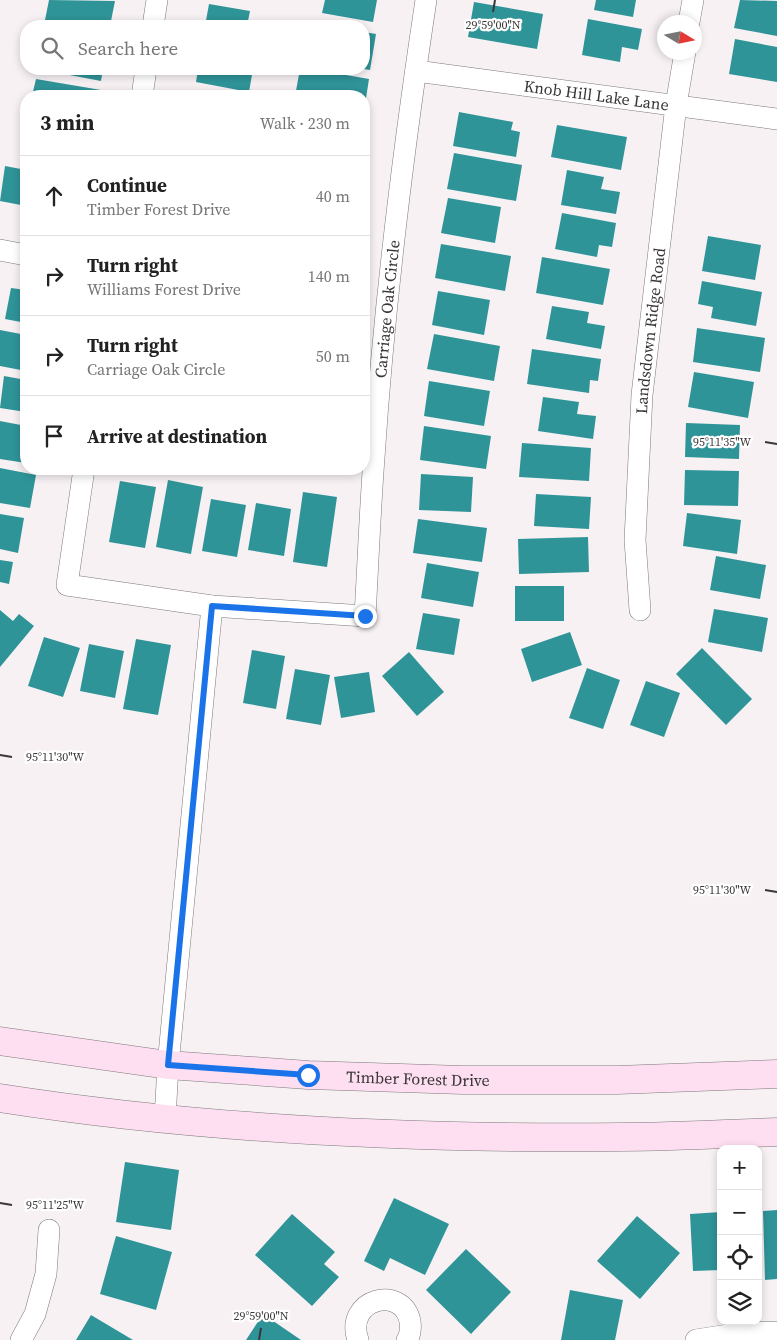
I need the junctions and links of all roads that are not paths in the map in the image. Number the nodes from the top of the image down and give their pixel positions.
1 (158, 0) edge
2 (426, 0) edge
3 (693, 0) edge
4 (690, 15) edge
5 (154, 20) edge
6 (684, 60) edge
7 (416, 71) junction
8 (145, 75) edge
9 (143, 90) edge
10 (676, 105) junction
11 (777, 119) edge
12 (0, 250) edge
13 (20, 254) edge
14 (83, 475) edge
15 (212, 606) junction
16 (640, 610) dead end
17 (0, 1041) edge
18 (168, 1065) junction
19 (777, 1074) edge
20 (0, 1098) edge
21 (165, 1119) junction
22 (777, 1132) edge
23 (49, 1230) dead end
24 (777, 1332) edge
25 (21, 1340) edge
26 (358, 1340) edge
27 (407, 1340) edge
28 (696, 1340) edge

1 - 5 street
2 - 7 street, Carriage Oak Circle
3 - 4 street
6 - 10 street, Landsdown Ridge Road
7 - 10 street, Knob Hill Lake Lane
7 - 15 street, Carriage Oak Circle
8 - 9 street
10 - 11 street, Knob Hill Lake Lane
10 - 16 street, Landsdown Ridge Road
12 - 13 street
14 - 15 street
15 - 18 street
17 - 18 main road, Timber Forest Drive
18 - 19 main road, Timber Forest Drive
18 - 21 street
20 - 21 main road
21 - 22 main road
23 - 25 street
24 - 28 street
26 - 27 street

